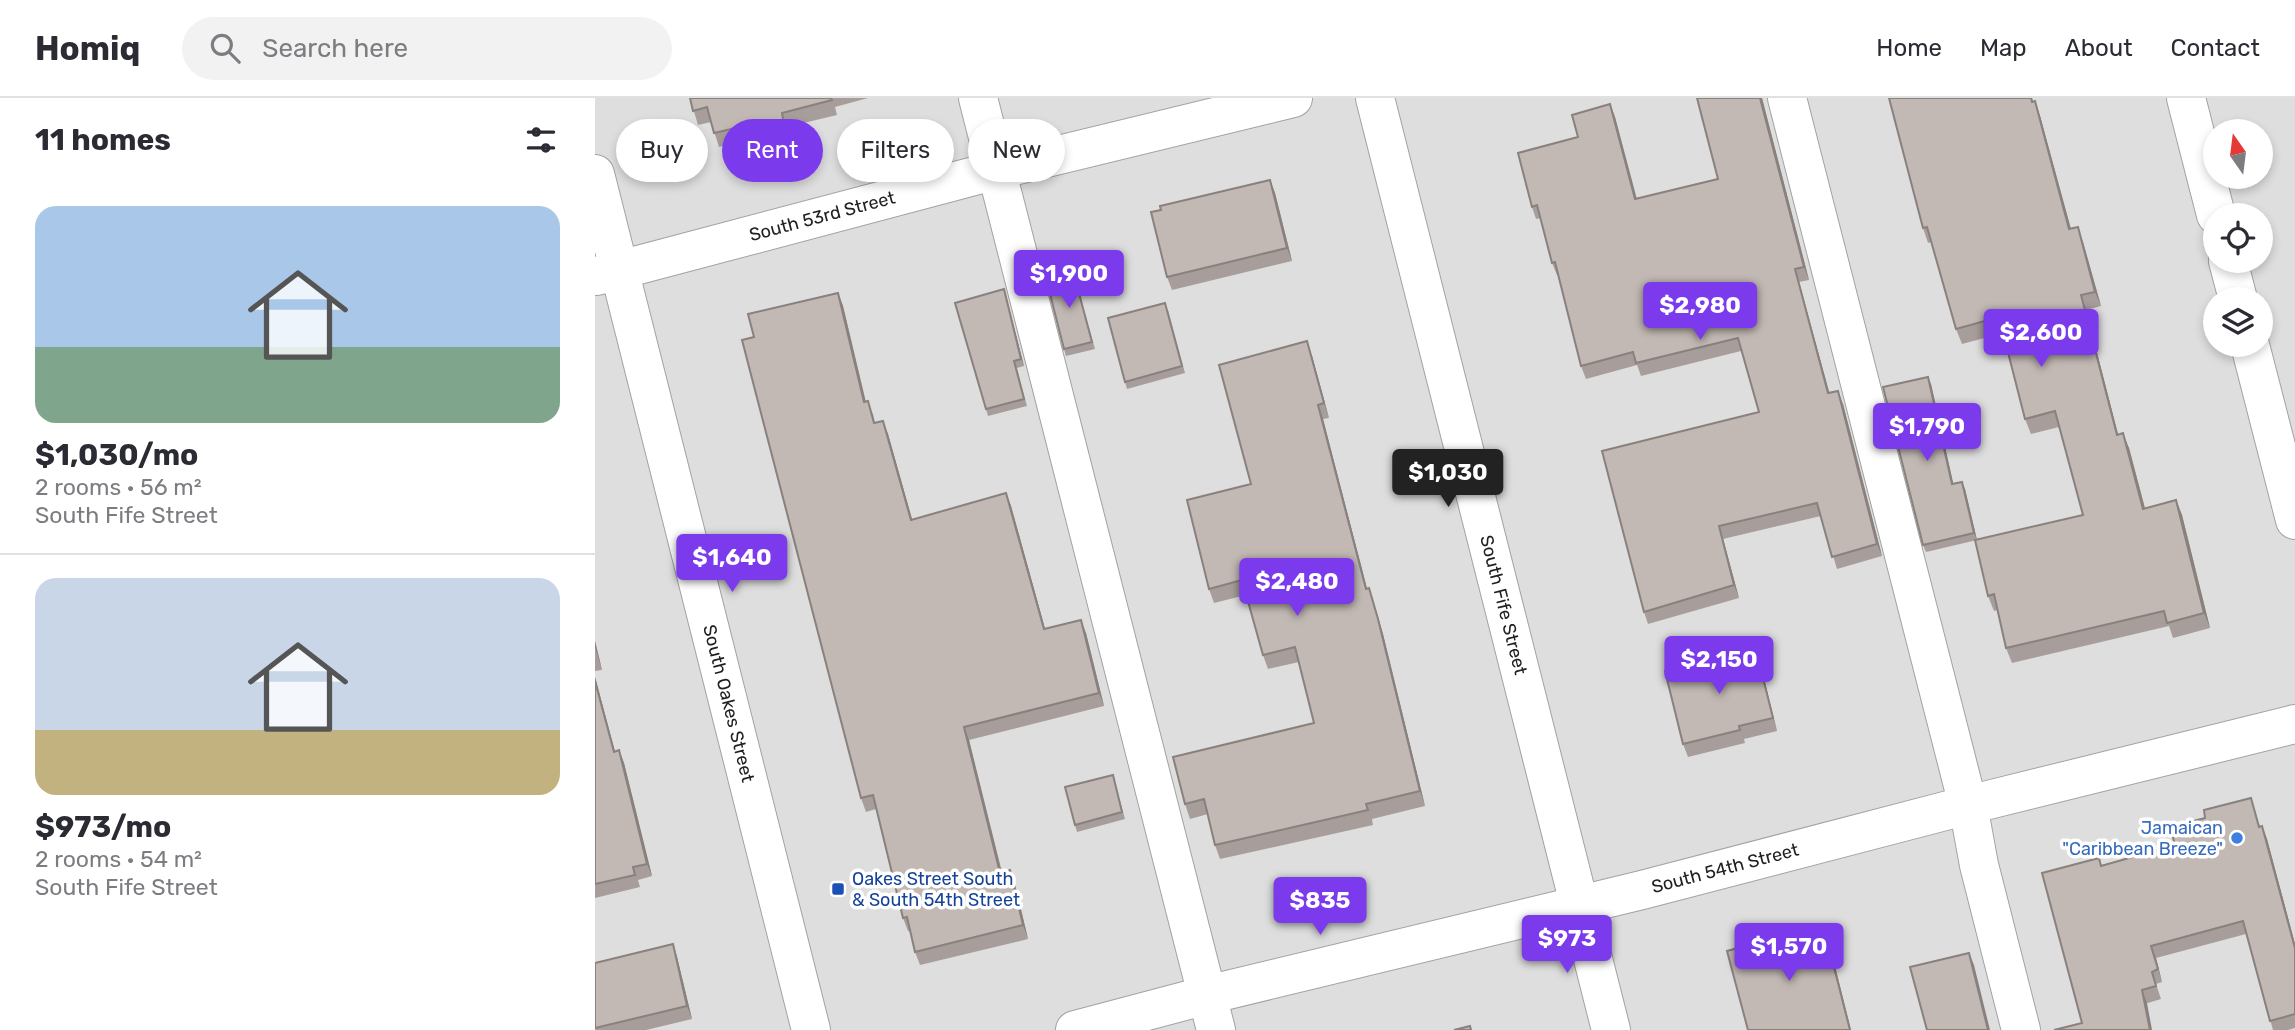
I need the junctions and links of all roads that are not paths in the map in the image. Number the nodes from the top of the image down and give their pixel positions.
1 (978, 98) edge
2 (1293, 98) edge
3 (1375, 98) edge
4 (1787, 98) edge
5 (2186, 98) edge
6 (983, 119) edge
7 (1065, 153) edge
8 (595, 174) edge
9 (968, 177) edge
10 (999, 182) edge
11 (2213, 203) edge
12 (607, 273) edge
13 (2253, 357) edge
14 (2295, 520) edge
15 (2295, 724) edge
16 (1968, 805) junction
17 (1580, 906) junction
18 (1212, 1013) edge
19 (811, 1030) edge
20 (1075, 1030) edge
21 (1611, 1030) edge
22 (2021, 1030) edge

1 - 6 street
2 - 7 street, South 53rd Street
3 - 17 street, South Fife Street
4 - 16 street
5 - 11 street
8 - 12 street, South Oakes Street
9 - 12 street, South 53rd Street
10 - 18 street
12 - 19 street, South Oakes Street
13 - 14 street
15 - 16 street, South 54th Street
16 - 17 street, South 54th Street
16 - 22 street
17 - 18 street, South 54th Street
17 - 21 street, South Fife Street
18 - 20 street, South 54th Street

